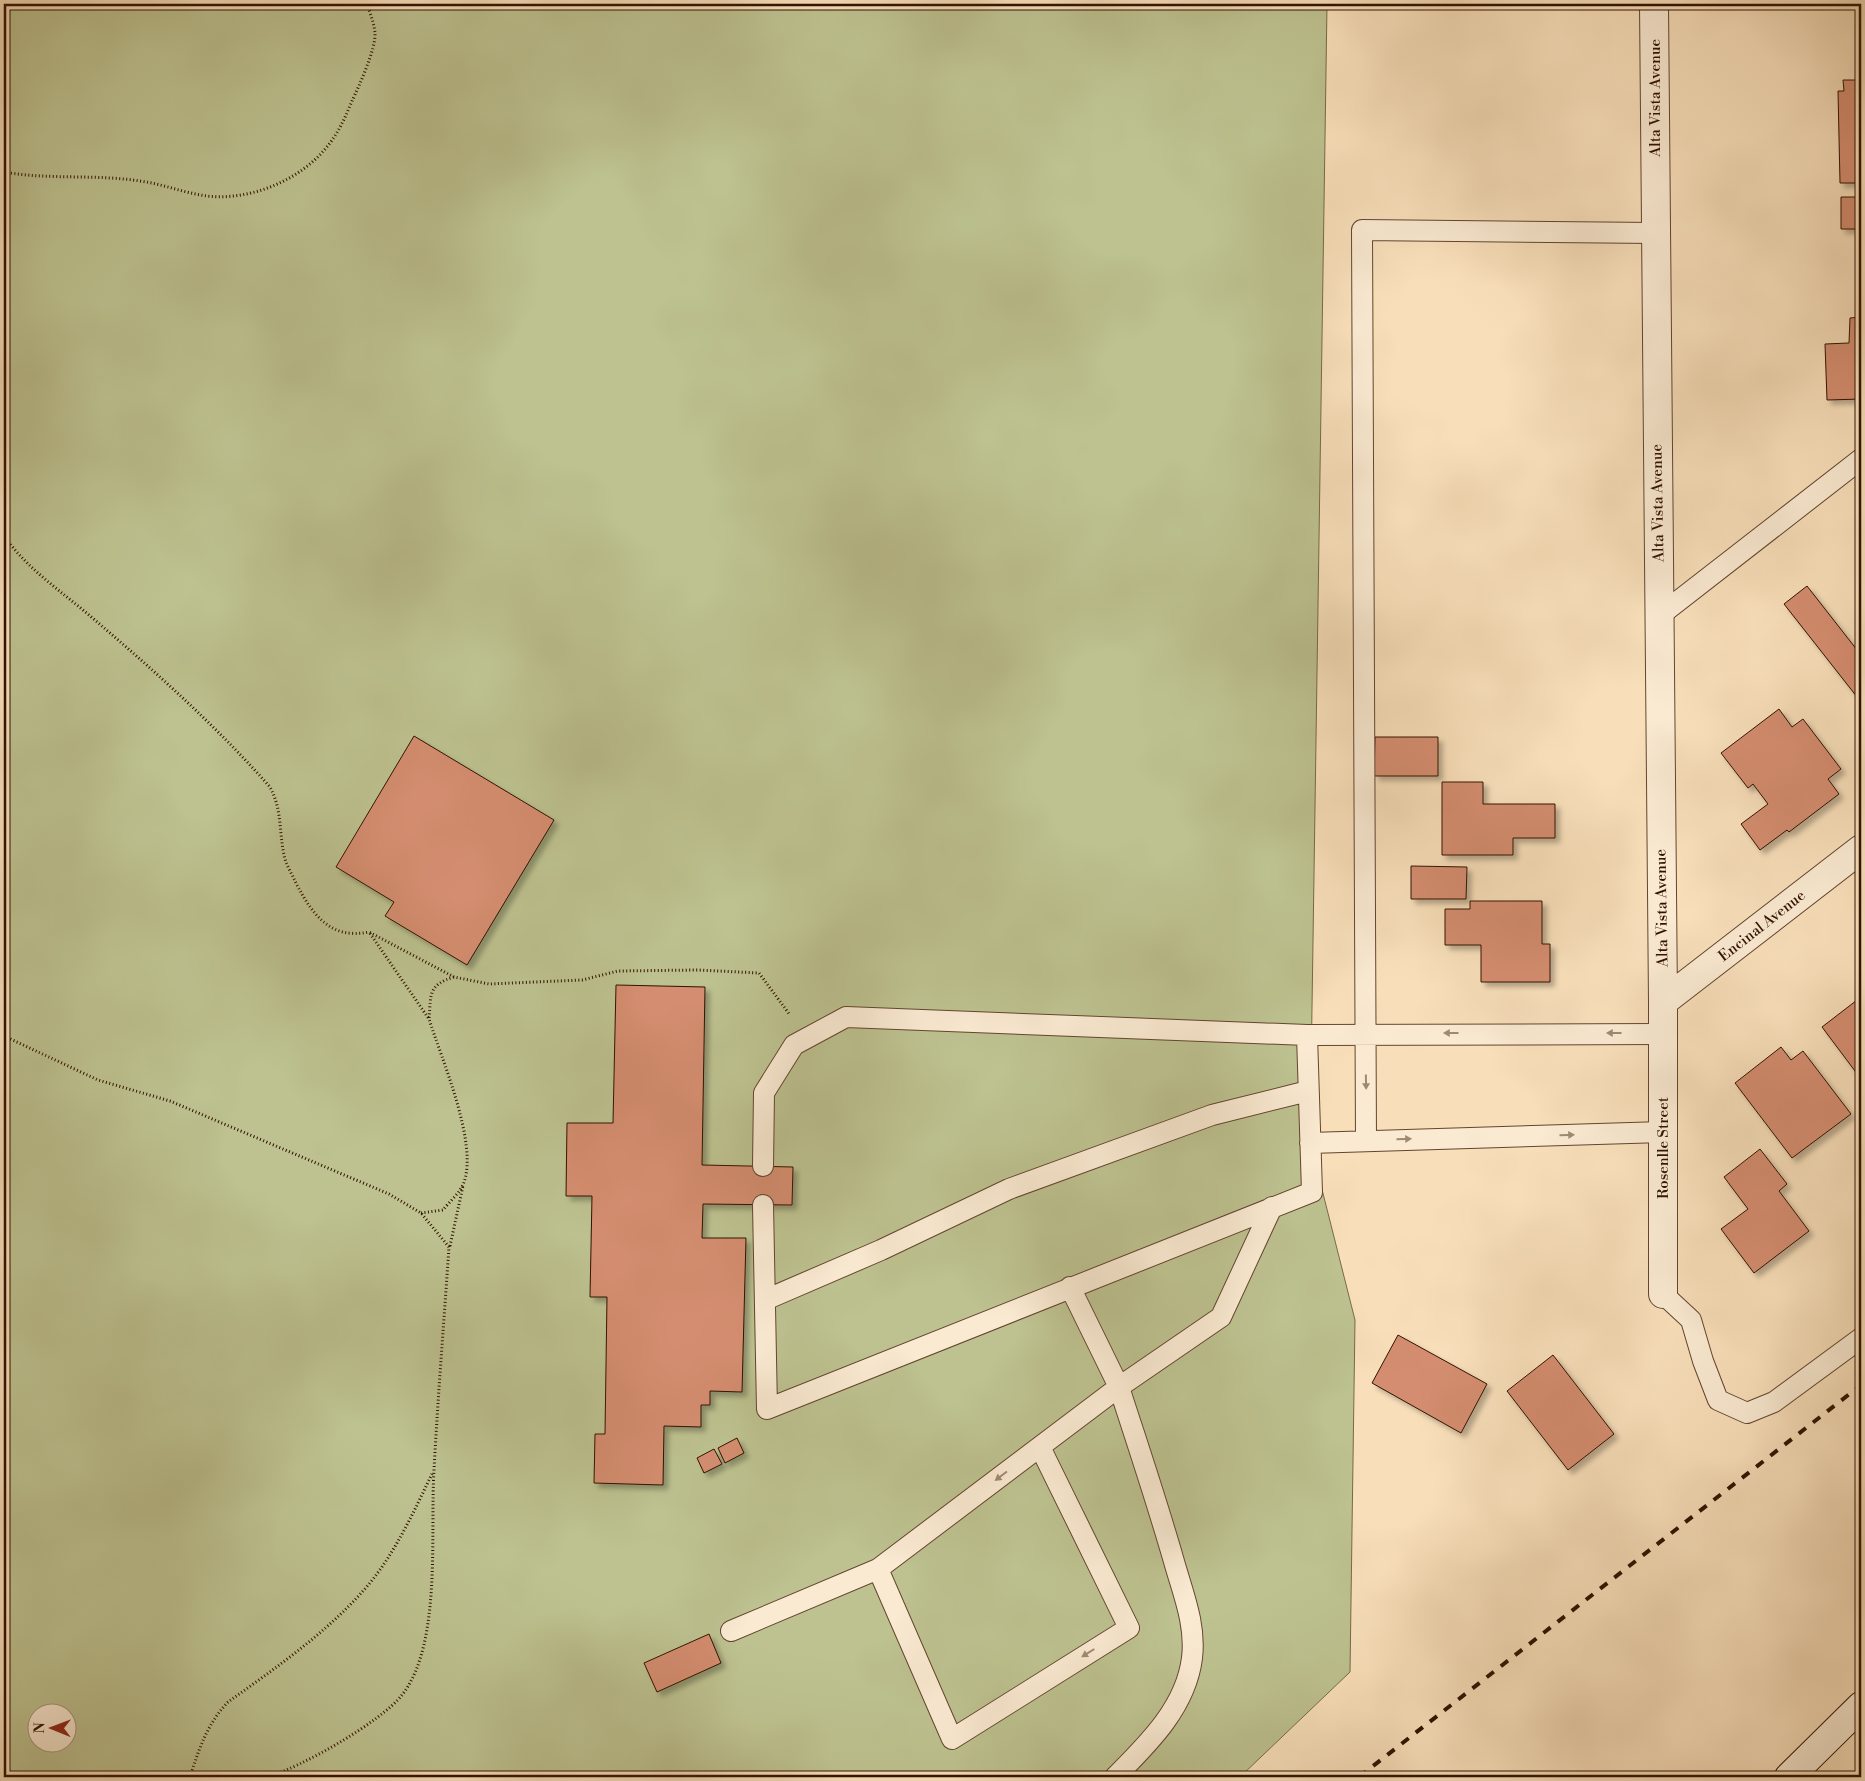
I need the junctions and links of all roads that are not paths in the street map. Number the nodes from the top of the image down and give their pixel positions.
1 (1654, 4) edge
2 (1655, 233) junction
3 (1861, 459) edge
4 (1659, 616) junction
5 (1861, 849) edge
6 (1663, 1002) junction
7 (1365, 1033) junction
8 (1662, 1034) junction
9 (1307, 1035) junction
10 (1308, 1091) junction
11 (1663, 1132) junction
12 (1366, 1140) junction
13 (1310, 1142) junction
14 (763, 1166) dead end
15 (763, 1205) dead end
16 (1272, 1207) junction
17 (1070, 1288) junction
18 (1663, 1294) joint
19 (765, 1300) junction
20 (1861, 1338) edge
21 (1119, 1387) junction
22 (1040, 1447) junction
23 (878, 1568) junction
24 (731, 1631) dead end
25 (1861, 1706) edge
26 (1115, 1777) edge
27 (1789, 1777) edge

1 - 2 street, Alta Vista Avenue
2 - 4 street, Alta Vista Avenue
2 - 7 lane
3 - 4 lane
4 - 6 street, Alta Vista Avenue
5 - 6 street, Encinal Avenue
6 - 8 street, Rosenlle Street
8 -> 7 lane
7 - 9 lane
7 -> 12 lane
8 - 11 street, Rosenlle Street
9 - 10 lane
9 - 14 lane
10 - 13 lane
10 - 19 lane
12 -> 11 lane
11 - 18 street, Rosenlle Street
12 - 13 lane
13 - 16 lane
15 - 19 lane
16 - 17 lane
16 - 21 lane
17 - 19 lane
17 - 21 lane
18 - 20 lane
21 - 22 lane
21 - 26 lane
22 -> 23 lane
22 -> 23 lane
23 - 24 lane
25 - 27 street

